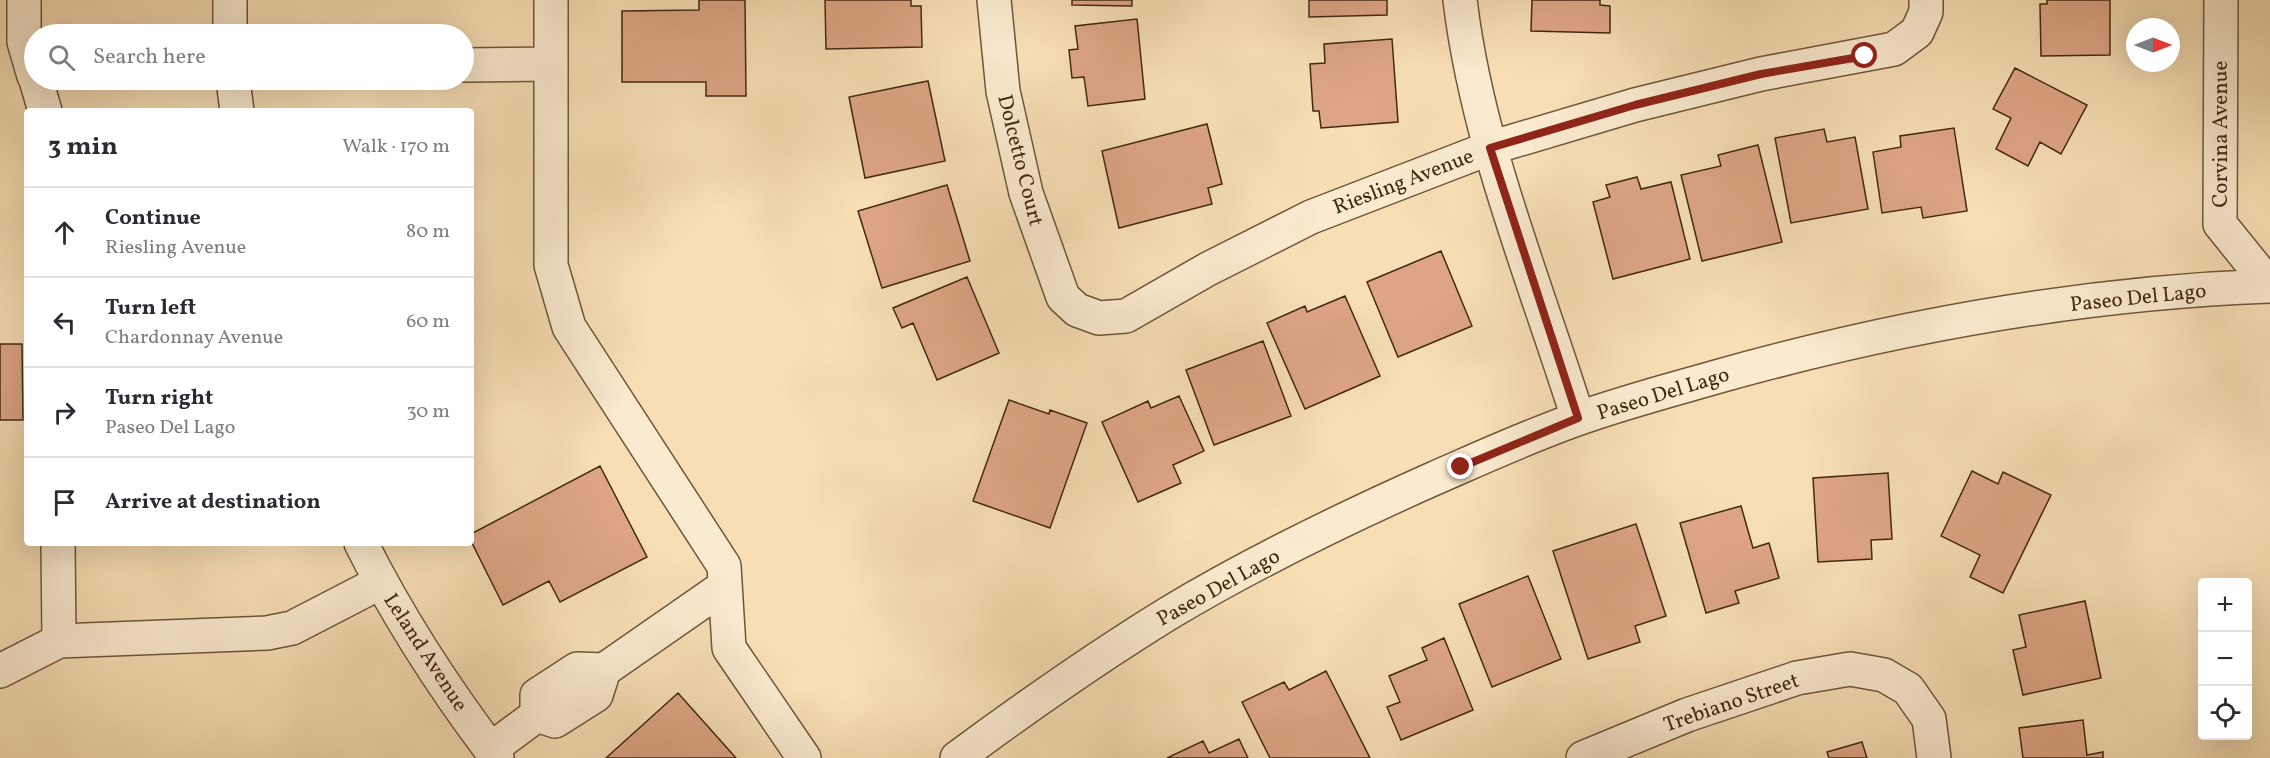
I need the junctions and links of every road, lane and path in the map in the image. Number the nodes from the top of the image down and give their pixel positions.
1 (24, 0) edge
2 (230, 0) edge
3 (551, 0) edge
4 (994, 0) edge
5 (1460, 0) edge
6 (1926, 0) edge
7 (2221, 0) edge
8 (24, 24) edge
9 (24, 24) edge
10 (230, 24) edge
11 (24, 42) edge
12 (474, 64) edge
13 (551, 64) junction
14 (39, 90) edge
15 (234, 90) edge
16 (44, 108) edge
17 (237, 108) edge
18 (1490, 148) junction
19 (2270, 286) edge
20 (2270, 300) edge
21 (1077, 310) joint
22 (1578, 418) junction
23 (58, 546) edge
24 (363, 546) edge
25 (381, 582) junction
26 (726, 586) junction
27 (59, 641) junction
28 (0, 671) edge
29 (494, 754) edge
30 (804, 758) edge
31 (957, 758) edge
32 (1583, 758) edge
33 (1934, 758) edge

1 - 8 street
2 - 10 street
3 - 13 street
4 - 21 street, Dolcetto Court
5 - 18 street
6 - 18 street, Riesling Avenue
7 - 19 street, Corvina Avenue
9 - 11 street
12 - 13 street
13 - 26 street
14 - 16 street
15 - 17 street
18 - 21 street, Riesling Avenue
18 - 22 street
19 - 20 street
19 - 22 street, Paseo Del Lago
22 - 31 street, Paseo Del Lago
23 - 27 street
24 - 25 street, Leland Avenue
25 - 27 street
25 - 29 street, Leland Avenue
26 - 29 street
26 - 30 street
27 - 28 street
32 - 33 street, Trebiano Street

